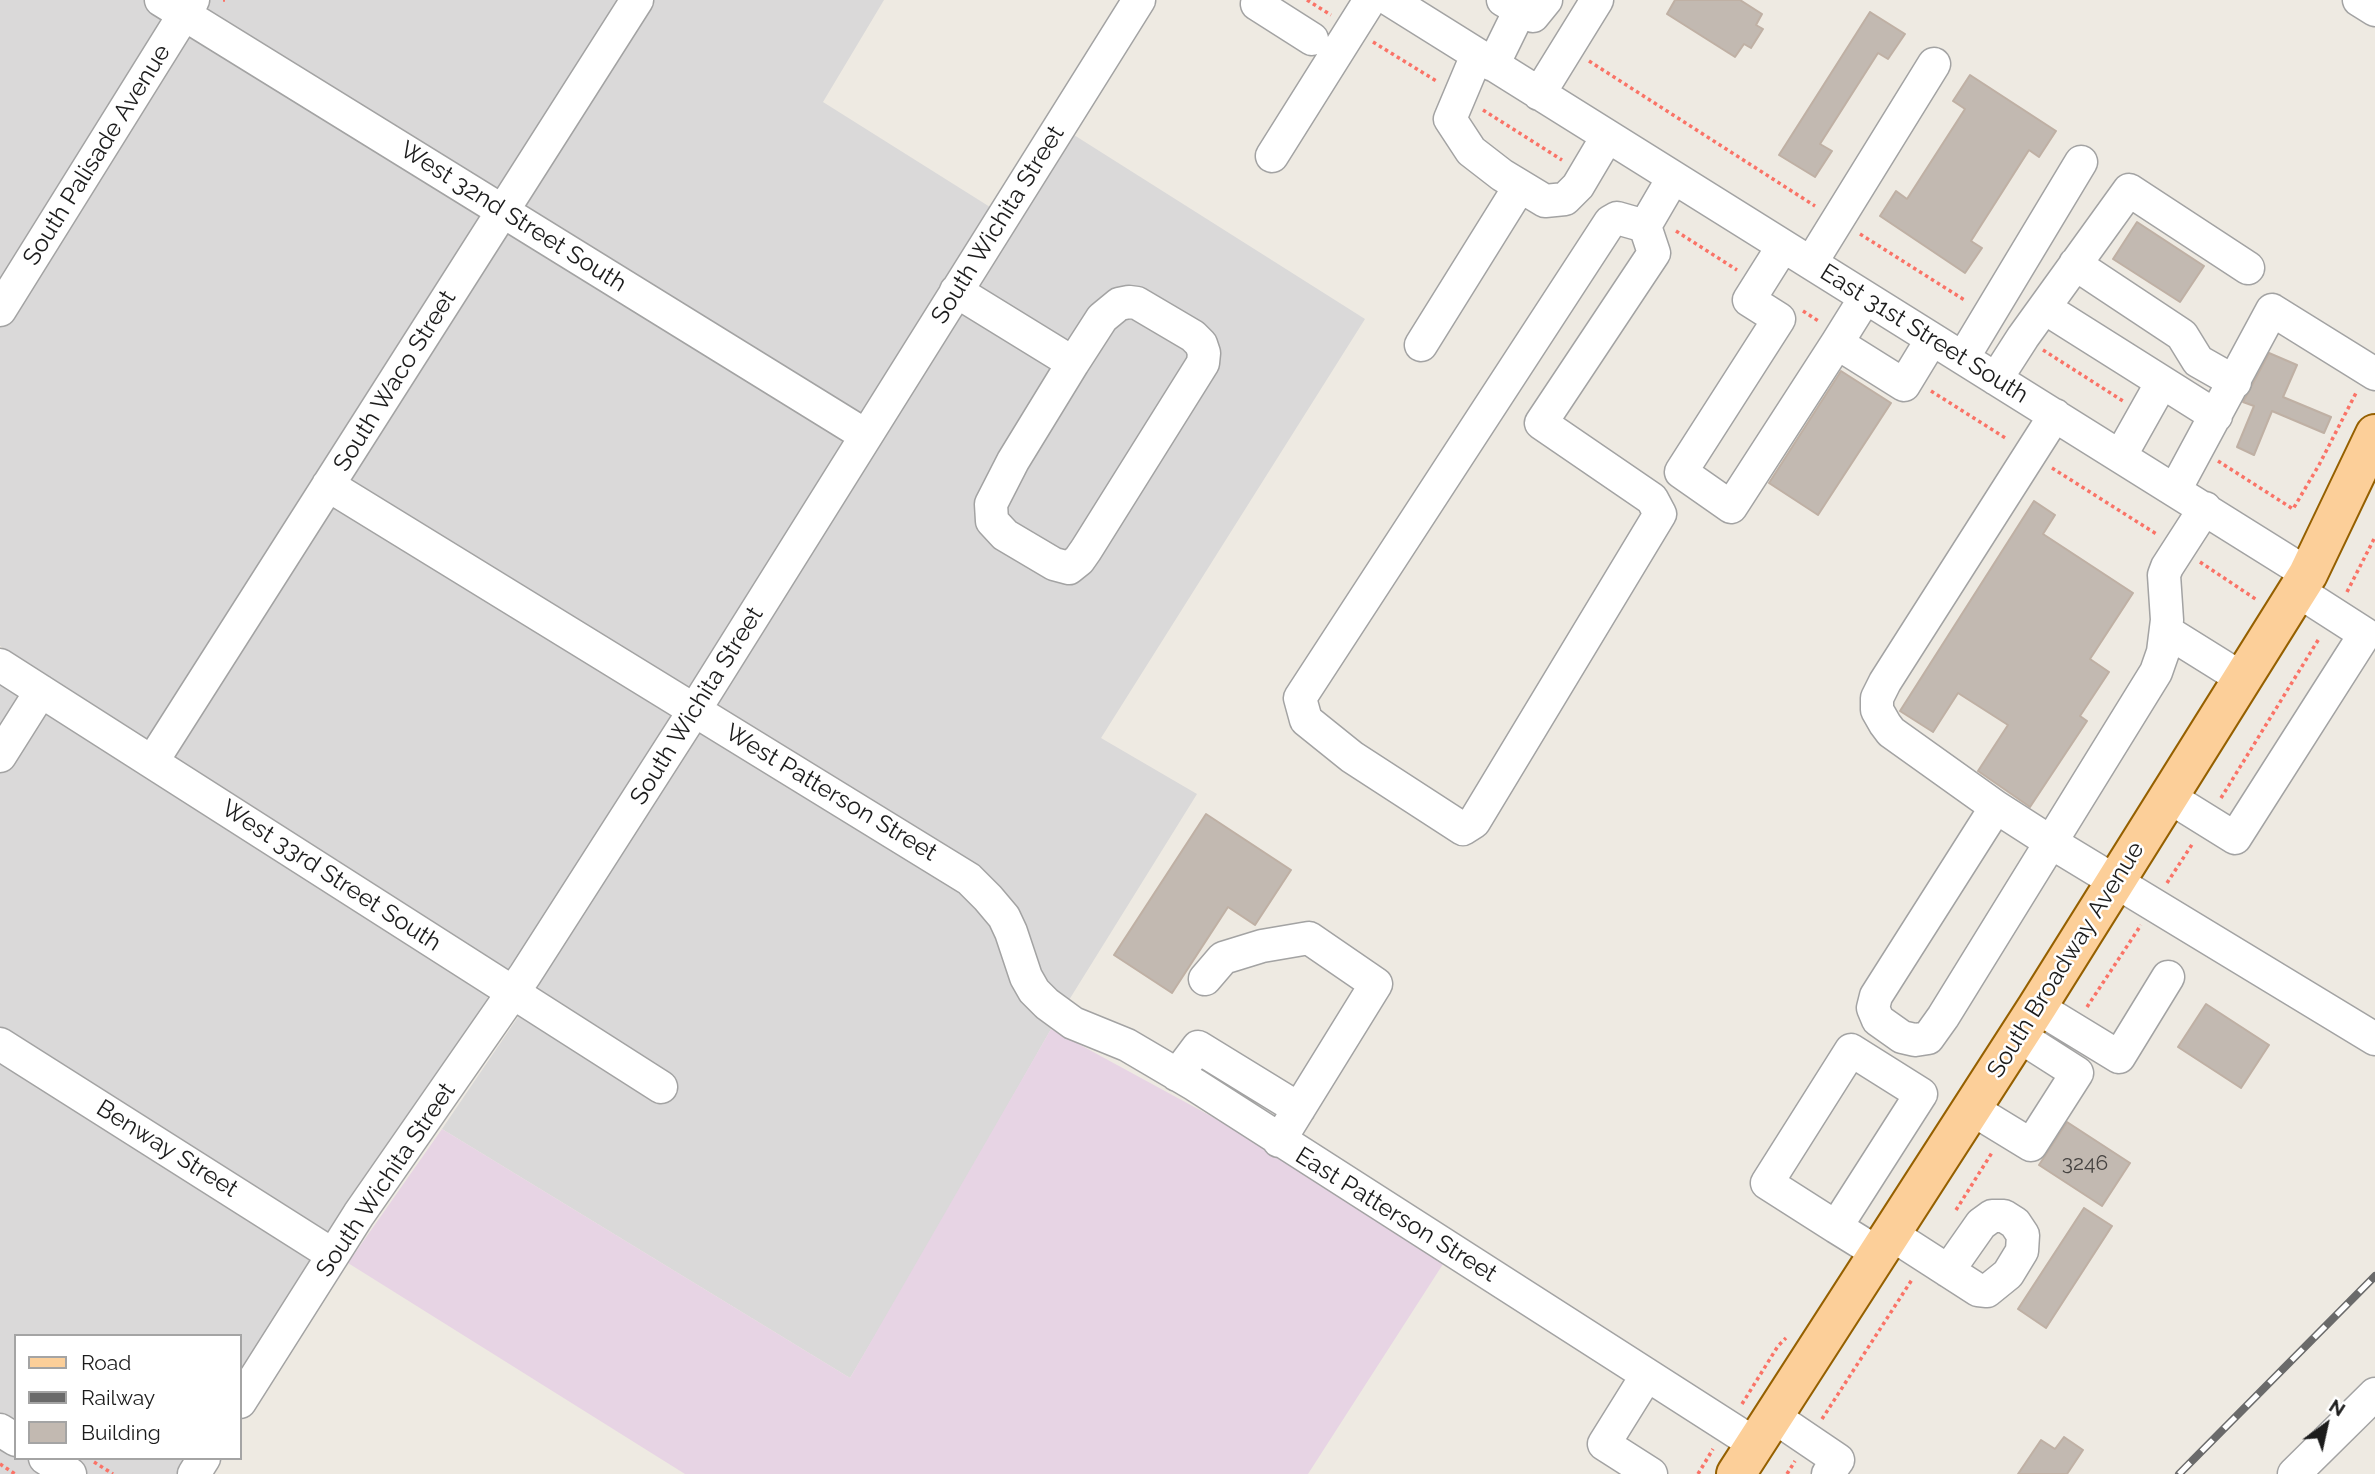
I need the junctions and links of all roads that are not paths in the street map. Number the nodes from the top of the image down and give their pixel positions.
1 (637, 0) edge
2 (1139, 0) edge
3 (1259, 0) edge
4 (1370, 0) edge
5 (1390, 0) edge
6 (1597, 0) edge
7 (2359, 0) edge
8 (1523, 3) edge
9 (179, 5) edge
10 (2375, 10) edge
11 (1312, 39) dead end
12 (1485, 60) junction
13 (1934, 64) dead end
14 (1539, 94) junction
15 (1607, 136) junction
16 (1272, 156) dead end
17 (2081, 163) dead end
18 (1674, 178) junction
19 (1520, 186) junction
20 (503, 210) junction
21 (1645, 226) junction
22 (1783, 246) junction
23 (1811, 264) junction
24 (2075, 264) junction
25 (2248, 268) dead end
26 (956, 291) junction
27 (1865, 298) junction
28 (0, 310) edge
29 (2059, 317) dead end
30 (1932, 339) junction
31 (1837, 344) junction
32 (1421, 345) dead end
33 (1963, 358) junction
34 (1073, 363) junction
35 (2371, 371) edge
36 (1996, 379) junction
37 (2162, 382) junction
38 (2235, 382) junction
39 (1498, 393) junction
40 (2055, 415) junction
41 (2216, 416) junction
42 (1541, 423) junction
43 (2375, 434) edge
44 (865, 435) junction
45 (2121, 455) junction
46 (328, 485) junction
47 (2175, 490) junction
48 (2205, 508) junction
49 (2303, 582) junction
50 (2166, 632) junction
51 (0, 665) edge
52 (2243, 679) junction
53 (41, 691) junction
54 (694, 711) junction
55 (0, 756) edge
56 (152, 762) junction
57 (2169, 797) junction
58 (1996, 807) junction
59 (2052, 843) junction
60 (2115, 882) junction
61 (2168, 977) dead end
62 (1205, 979) dead end
63 (1034, 992) joint
64 (513, 993) junction
65 (2028, 1021) junction
66 (2375, 1039) edge
67 (0, 1044) edge
68 (1177, 1075) junction
69 (661, 1087) dead end
70 (1299, 1109) junction
71 (1972, 1109) junction
72 (1279, 1141) junction
73 (1836, 1227) junction
74 (1884, 1244) junction
75 (334, 1255) junction
76 (1948, 1271) dead end
77 (1647, 1375) junction
78 (2375, 1394) edge
79 (242, 1399) edge
80 (1748, 1440) edge
81 (48, 1460) edge
82 (70, 1474) edge
83 (1651, 1474) edge
84 (1828, 1474) edge
85 (2294, 1474) edge

1 - 20 street, South Waco Street
2 - 26 street, South Wichita Street
3 - 11 street
4 - 16 street
5 - 12 street, East 31st Street South
6 - 14 street
7 - 10 street
8 - 12 street
9 - 20 street, West 32nd Street South
9 - 28 street, South Palisade Avenue
12 - 14 street, East 31st Street South
12 - 19 street
13 - 23 street
14 - 15 street, East 31st Street South
15 - 18 street, East 31st Street South
15 - 19 street
17 - 33 street
18 - 21 street
18 - 22 street, East 31st Street South
19 - 32 street
20 - 44 street, West 32nd Street South
20 - 46 street, South Waco Street
21 - 39 street
21 - 42 street
22 - 23 street, East 31st Street South
22 - 31 street
23 - 27 street, East 31st Street South
24 - 25 street
24 - 36 street
24 - 38 street
26 - 34 street
26 - 44 street, South Wichita Street
27 - 30 street, East 31st Street South
27 - 31 street
29 - 37 street
30 - 31 street
30 - 33 street, East 31st Street South
33 - 36 street, East 31st Street South
34 - 34 street
35 - 38 street
36 - 40 street, East 31st Street South
37 - 41 street
37 - 45 street
38 - 41 street
39 - 42 street
39 - 42 street
40 - 45 street, East 31st Street South
40 - 58 street
41 - 47 street
43 - 49 main road, South Broadway Avenue
44 - 54 street, South Wichita Street
45 - 47 street, East 31st Street South
46 - 54 street, West Patterson Street
46 - 56 street, South Waco Street
47 - 48 street, East 31st Street South
48 - 49 street, East 31st Street South
48 - 50 street
49 - 52 main road, South Broadway Avenue
49 - 57 street, East 31st Street South
50 - 52 street
50 - 59 street
51 - 53 street, West 33rd Street South
52 - 57 main road, South Broadway Avenue
53 - 55 street
53 - 56 street, West 33rd Street South
54 - 63 street, West Patterson Street
54 - 64 street, South Wichita Street
56 - 64 street, West 33rd Street South
57 - 60 main road, South Broadway Avenue
58 - 59 street
58 - 59 street
59 - 60 street
60 - 65 main road, South Broadway Avenue
60 - 66 street
61 - 65 street
62 - 70 street
63 - 68 street, East Patterson Street
64 - 69 street, West 33rd Street South
64 - 75 street, South Wichita Street
65 - 71 main road, South Broadway Avenue
65 - 71 street
67 - 75 street, Benway Street
68 - 70 street
68 - 72 street, East Patterson Street
70 - 72 street
71 - 74 main road, South Broadway Avenue
72 - 77 street, East Patterson Street
73 - 73 street
73 - 74 street
74 - 76 street
74 - 80 main road, South Broadway Avenue
75 - 79 street, South Wichita Street
77 - 80 street, East Patterson Street
77 - 83 street
78 - 85 street
80 - 84 street, East Patterson Street
81 - 82 street

